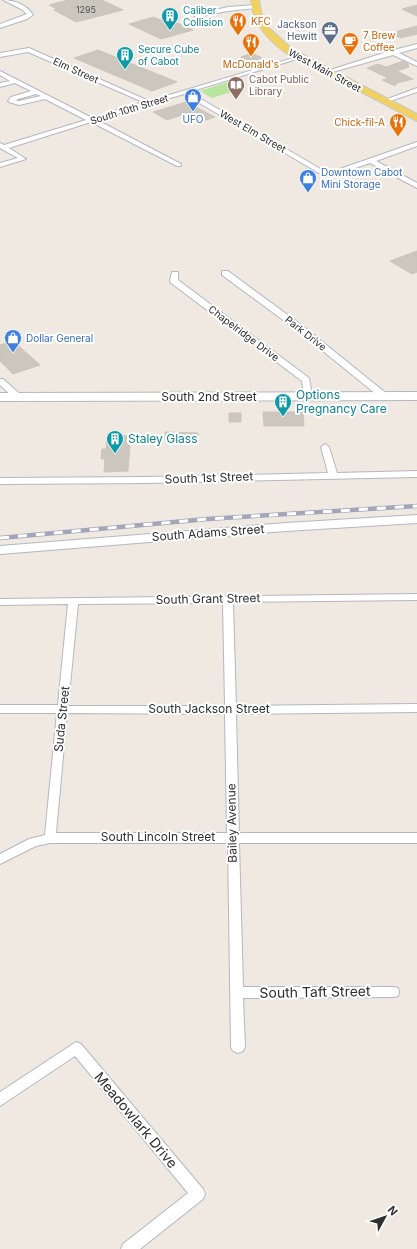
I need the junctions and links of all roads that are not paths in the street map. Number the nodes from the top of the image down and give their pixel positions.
1 (6, 0) edge
2 (255, 3) edge
3 (196, 15) dead end
4 (0, 26) edge
5 (417, 46) edge
6 (392, 52) junction
7 (0, 55) edge
8 (298, 57) junction
9 (417, 64) edge
10 (327, 72) junction
11 (0, 73) edge
12 (15, 81) junction
13 (0, 85) edge
14 (417, 90) edge
15 (36, 92) junction
16 (185, 92) junction
17 (45, 97) junction
18 (384, 101) junction
19 (150, 103) junction
20 (417, 118) edge
21 (92, 120) junction
22 (417, 144) edge
23 (2, 146) edge
24 (370, 160) junction
25 (179, 165) dead end
26 (0, 166) edge
27 (417, 186) edge
28 (225, 273) dead end
29 (175, 274) dead end
30 (0, 380) edge
31 (308, 396) junction
32 (384, 396) junction
33 (417, 396) edge
34 (0, 397) edge
35 (18, 397) junction
36 (325, 447) dead end
37 (417, 474) edge
38 (333, 475) junction
39 (0, 481) edge
40 (417, 519) edge
41 (0, 550) edge
42 (417, 597) edge
43 (228, 599) junction
44 (73, 600) junction
45 (0, 602) edge
46 (417, 708) edge
47 (0, 709) edge
48 (64, 709) junction
49 (230, 710) junction
50 (232, 837) junction
51 (50, 838) junction
52 (417, 838) edge
53 (0, 859) edge
54 (392, 992) dead end
55 (236, 993) junction
56 (238, 1046) dead end
57 (0, 1100) edge
58 (128, 1249) edge

1 - 4 street
2 - 3 street
2 - 8 main road, West Main Street
5 - 6 street
6 - 9 street
6 - 10 street
7 - 19 street, Elm Street
8 - 10 main road, West Main Street
8 - 16 street, South 10th Street
10 - 18 main road, West Main Street
11 - 12 street
12 - 13 street
12 - 15 street
14 - 18 street
15 - 17 street
15 - 17 street
16 - 19 street, South 10th Street
16 - 24 street, West Elm Street
17 - 21 street
18 - 20 main road, West Main Street
19 - 21 street, South 10th Street
21 - 23 street, South 10th Street
21 - 25 street
22 - 24 street
23 - 26 street, South 10th Street
24 - 27 street
28 - 32 street, Park Drive
29 - 31 street, Chapelridge Drive
30 - 35 street
31 - 32 main road, South 2nd Street
31 - 35 main road, South 2nd Street
32 - 33 main road, South 2nd Street
34 - 35 main road, South 2nd Street
36 - 38 street
37 - 38 street, South 1st Street
38 - 39 street, South 1st Street
40 - 41 street, South Adams Street
42 - 43 street, South Grant Street
43 - 44 street, South Grant Street
43 - 49 street, Bailey Avenue
44 - 45 street, South Grant Street
44 - 48 street, Suda Street
46 - 49 street, South Jackson Street
47 - 48 street, South Jackson Street
48 - 49 street, South Jackson Street
48 - 51 street, Suda Street
49 - 50 street, Bailey Avenue
50 - 51 street, South Lincoln Street
50 - 52 street, South Lincoln Street
50 - 55 street, Bailey Avenue
51 - 53 street, South Lincoln Street
54 - 55 street, South Taft Street
55 - 56 street, Bailey Avenue
57 - 58 street, Meadowlark Drive

